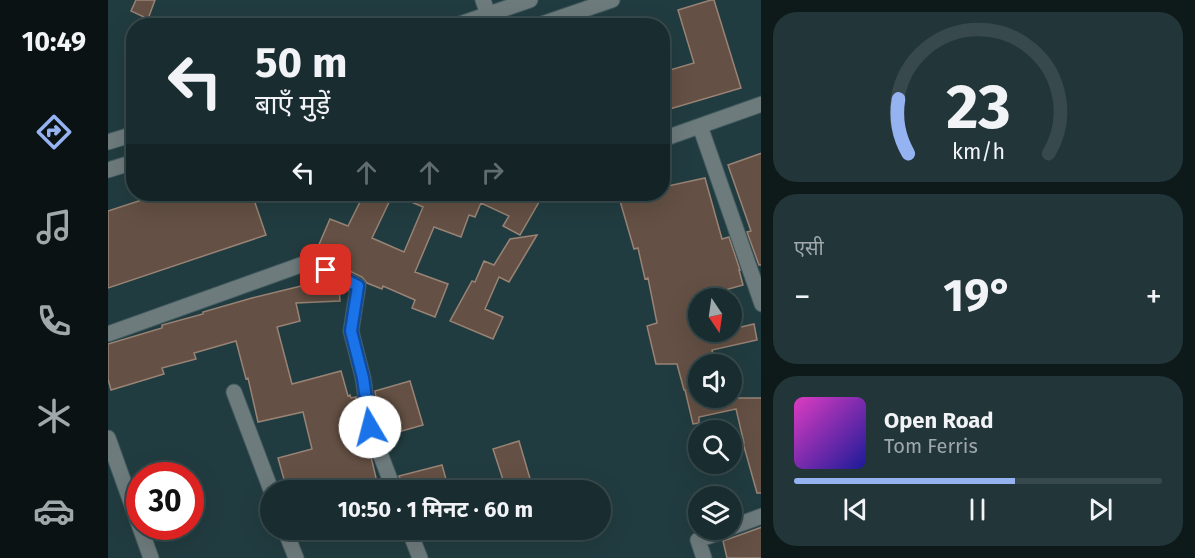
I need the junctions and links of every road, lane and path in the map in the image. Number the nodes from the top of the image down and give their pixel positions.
1 (530, 0) edge
2 (612, 0) edge
3 (488, 13) edge
4 (559, 18) edge
5 (761, 104) edge
6 (700, 126) junction
7 (126, 136) edge
8 (670, 137) edge
9 (108, 142) edge
10 (126, 164) edge
11 (108, 170) edge
12 (761, 301) edge
13 (108, 334) edge
14 (234, 392) dead end
15 (108, 438) edge
16 (113, 469) edge
17 (267, 480) edge
18 (390, 480) edge
19 (761, 516) edge
20 (742, 523) edge
21 (289, 540) edge
22 (413, 540) edge
23 (698, 540) edge
24 (151, 558) edge
25 (296, 558) edge
26 (420, 558) edge
27 (704, 558) edge

1 - 3 street
2 - 4 street
5 - 6 street
6 - 8 street
6 - 12 street
7 - 9 street
10 - 11 street
13 - 18 street
14 - 17 street
15 - 16 street
16 - 24 street
19 - 20 street
21 - 25 street
22 - 26 street
23 - 27 street

